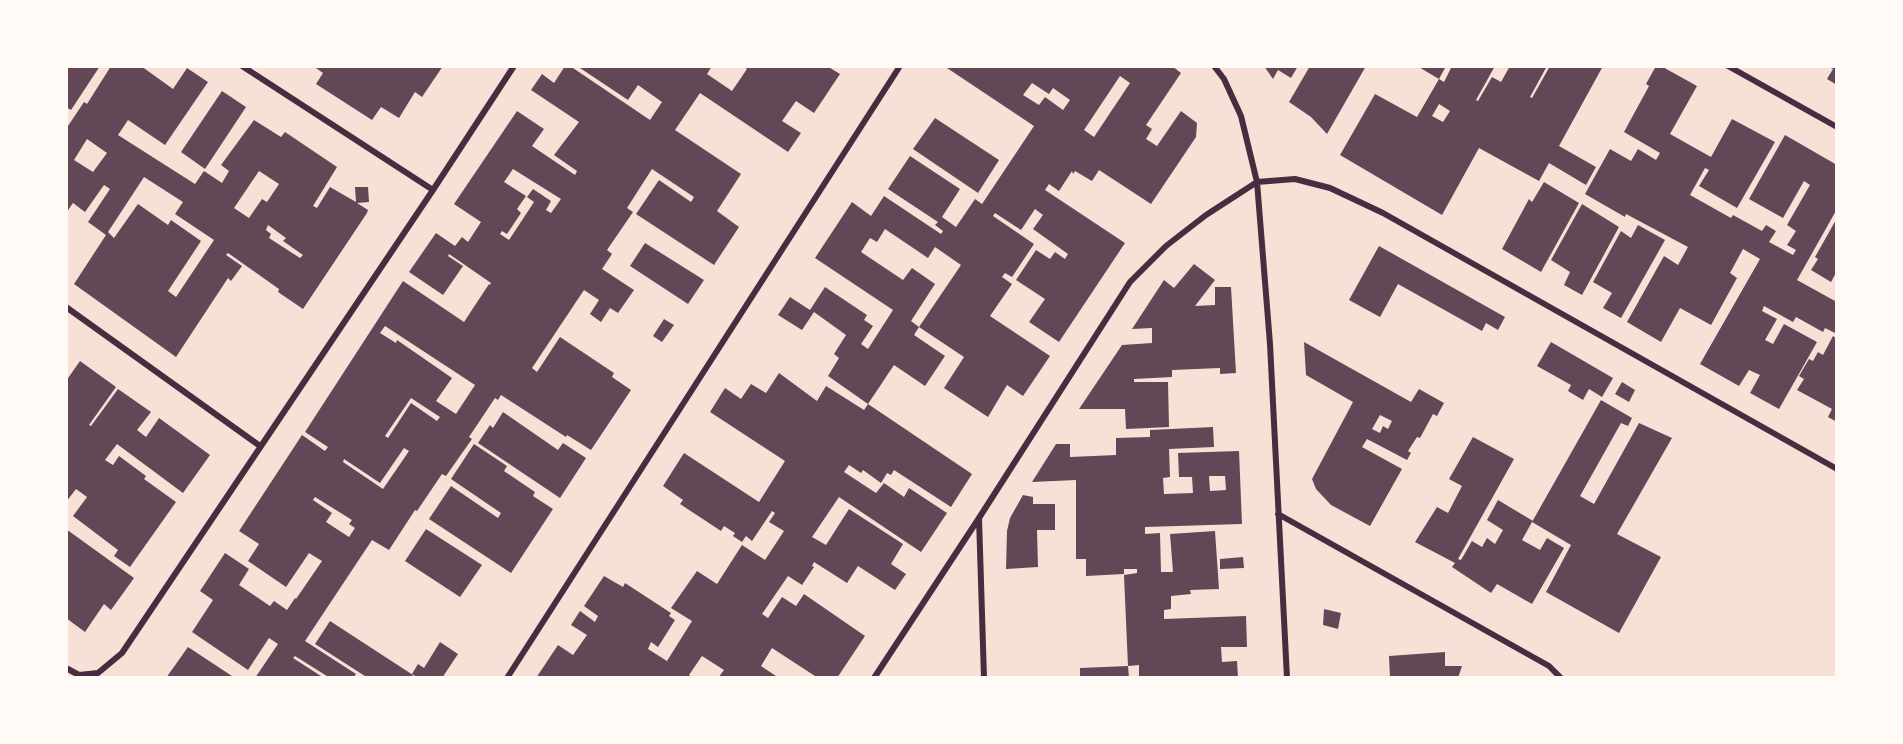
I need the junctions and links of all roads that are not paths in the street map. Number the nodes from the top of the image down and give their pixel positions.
1 (242, 66) edge
2 (514, 66) edge
3 (900, 66) edge
4 (1214, 66) edge
5 (1728, 66) edge
6 (1837, 127) edge
7 (1257, 182) junction
8 (433, 190) junction
9 (66, 307) edge
10 (260, 446) junction
11 (1837, 469) edge
12 (1278, 514) junction
13 (979, 518) junction
14 (66, 668) edge
15 (507, 678) edge
16 (874, 678) edge
17 (984, 678) edge
18 (1287, 678) edge
19 (1561, 678) edge

1 - 8 street
2 - 8 street
3 - 15 street
4 - 7 street
5 - 6 street
7 - 11 street
7 - 12 street
7 - 13 street
8 - 10 street
9 - 10 street
10 - 14 street
12 - 18 street
12 - 19 street
13 - 16 street
13 - 17 street

